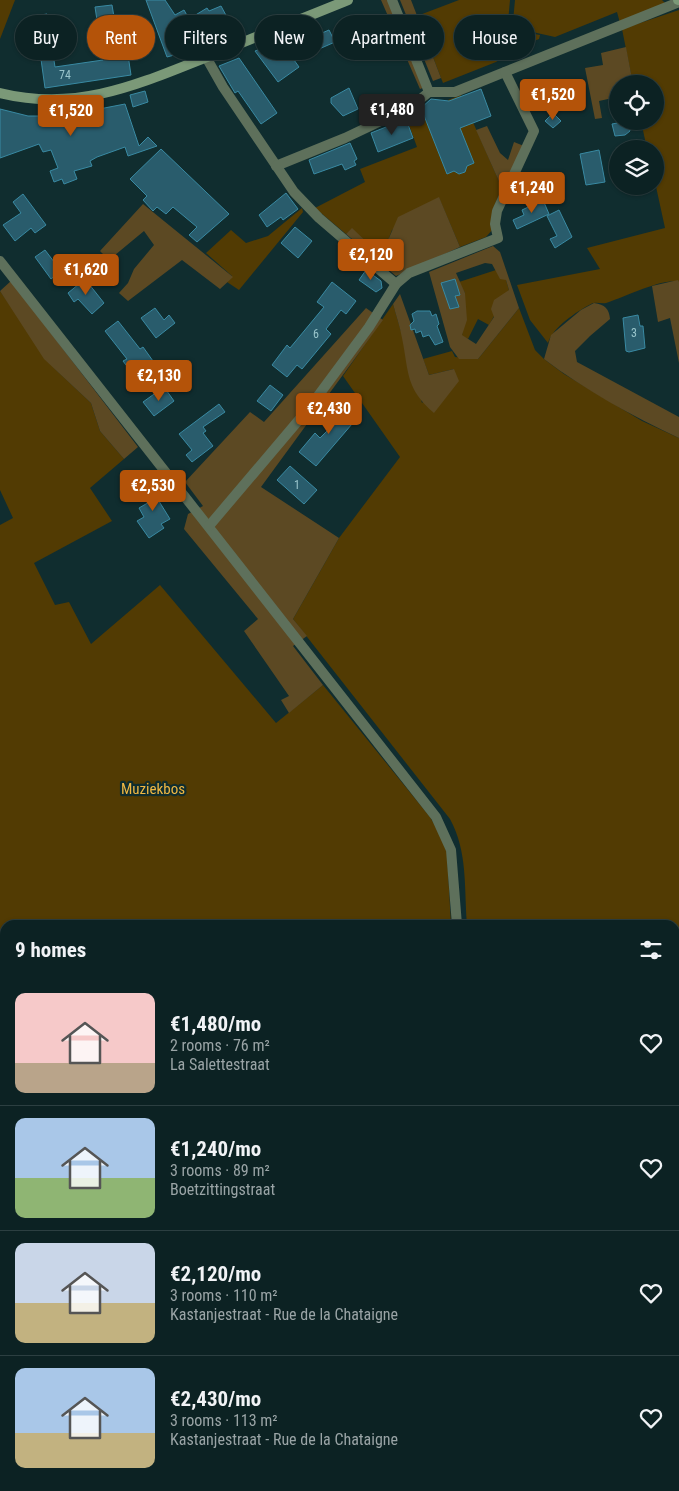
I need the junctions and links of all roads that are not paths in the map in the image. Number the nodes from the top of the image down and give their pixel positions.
1 (348, 0) edge
2 (392, 0) edge
3 (679, 1) edge
4 (245, 41) edge
5 (199, 60) edge
6 (208, 60) edge
7 (505, 72) junction
8 (430, 92) junction
9 (0, 93) edge
10 (276, 166) junction
11 (0, 261) edge
12 (396, 284) junction
13 (209, 526) junction
14 (456, 920) edge

1 - 4 main road
2 - 8 street
3 - 7 street
5 - 9 main road
6 - 10 street
7 - 8 street
7 - 12 street
8 - 10 street
10 - 12 street
11 - 13 street
12 - 13 street
13 - 14 street

